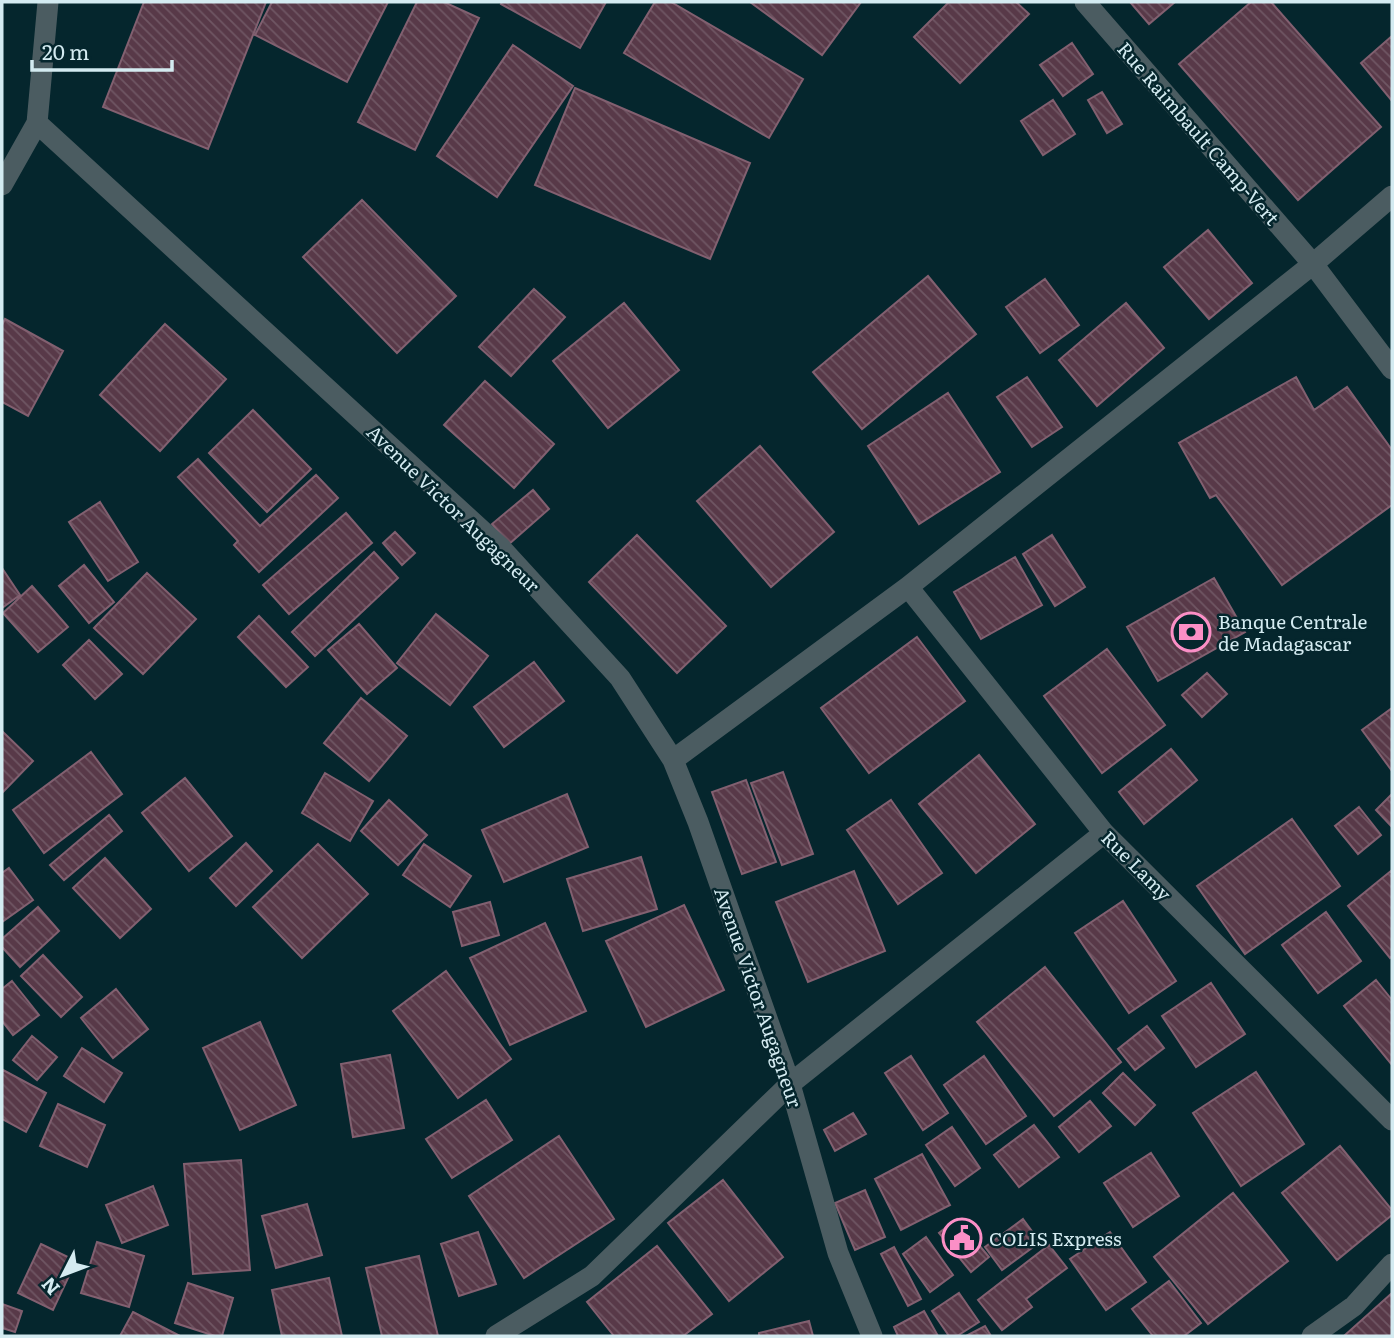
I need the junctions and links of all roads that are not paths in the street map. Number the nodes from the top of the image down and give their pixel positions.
1 (48, 2) edge
2 (1086, 2) edge
3 (37, 123) junction
4 (2, 186) edge
5 (1392, 196) edge
6 (1313, 264) junction
7 (1392, 369) edge
8 (908, 587) junction
9 (673, 760) junction
10 (1104, 833) junction
11 (790, 1084) junction
12 (1392, 1120) edge
13 (1392, 1264) edge
14 (496, 1336) edge
15 (872, 1336) edge
16 (1312, 1336) edge

1 - 3 street
2 - 6 street, Rue Raimbault Camp-Vert
3 - 4 street
3 - 9 street, Avenue Victor Augagneur
5 - 6 street
6 - 7 street, Rue Raimbault Camp-Vert
6 - 8 street
8 - 9 street
8 - 10 street, Rue Lamy
9 - 11 street, Avenue Victor Augagneur
10 - 11 street
10 - 12 street, Rue Lamy
11 - 14 street
11 - 15 street, Avenue Victor Augagneur
13 - 16 street

